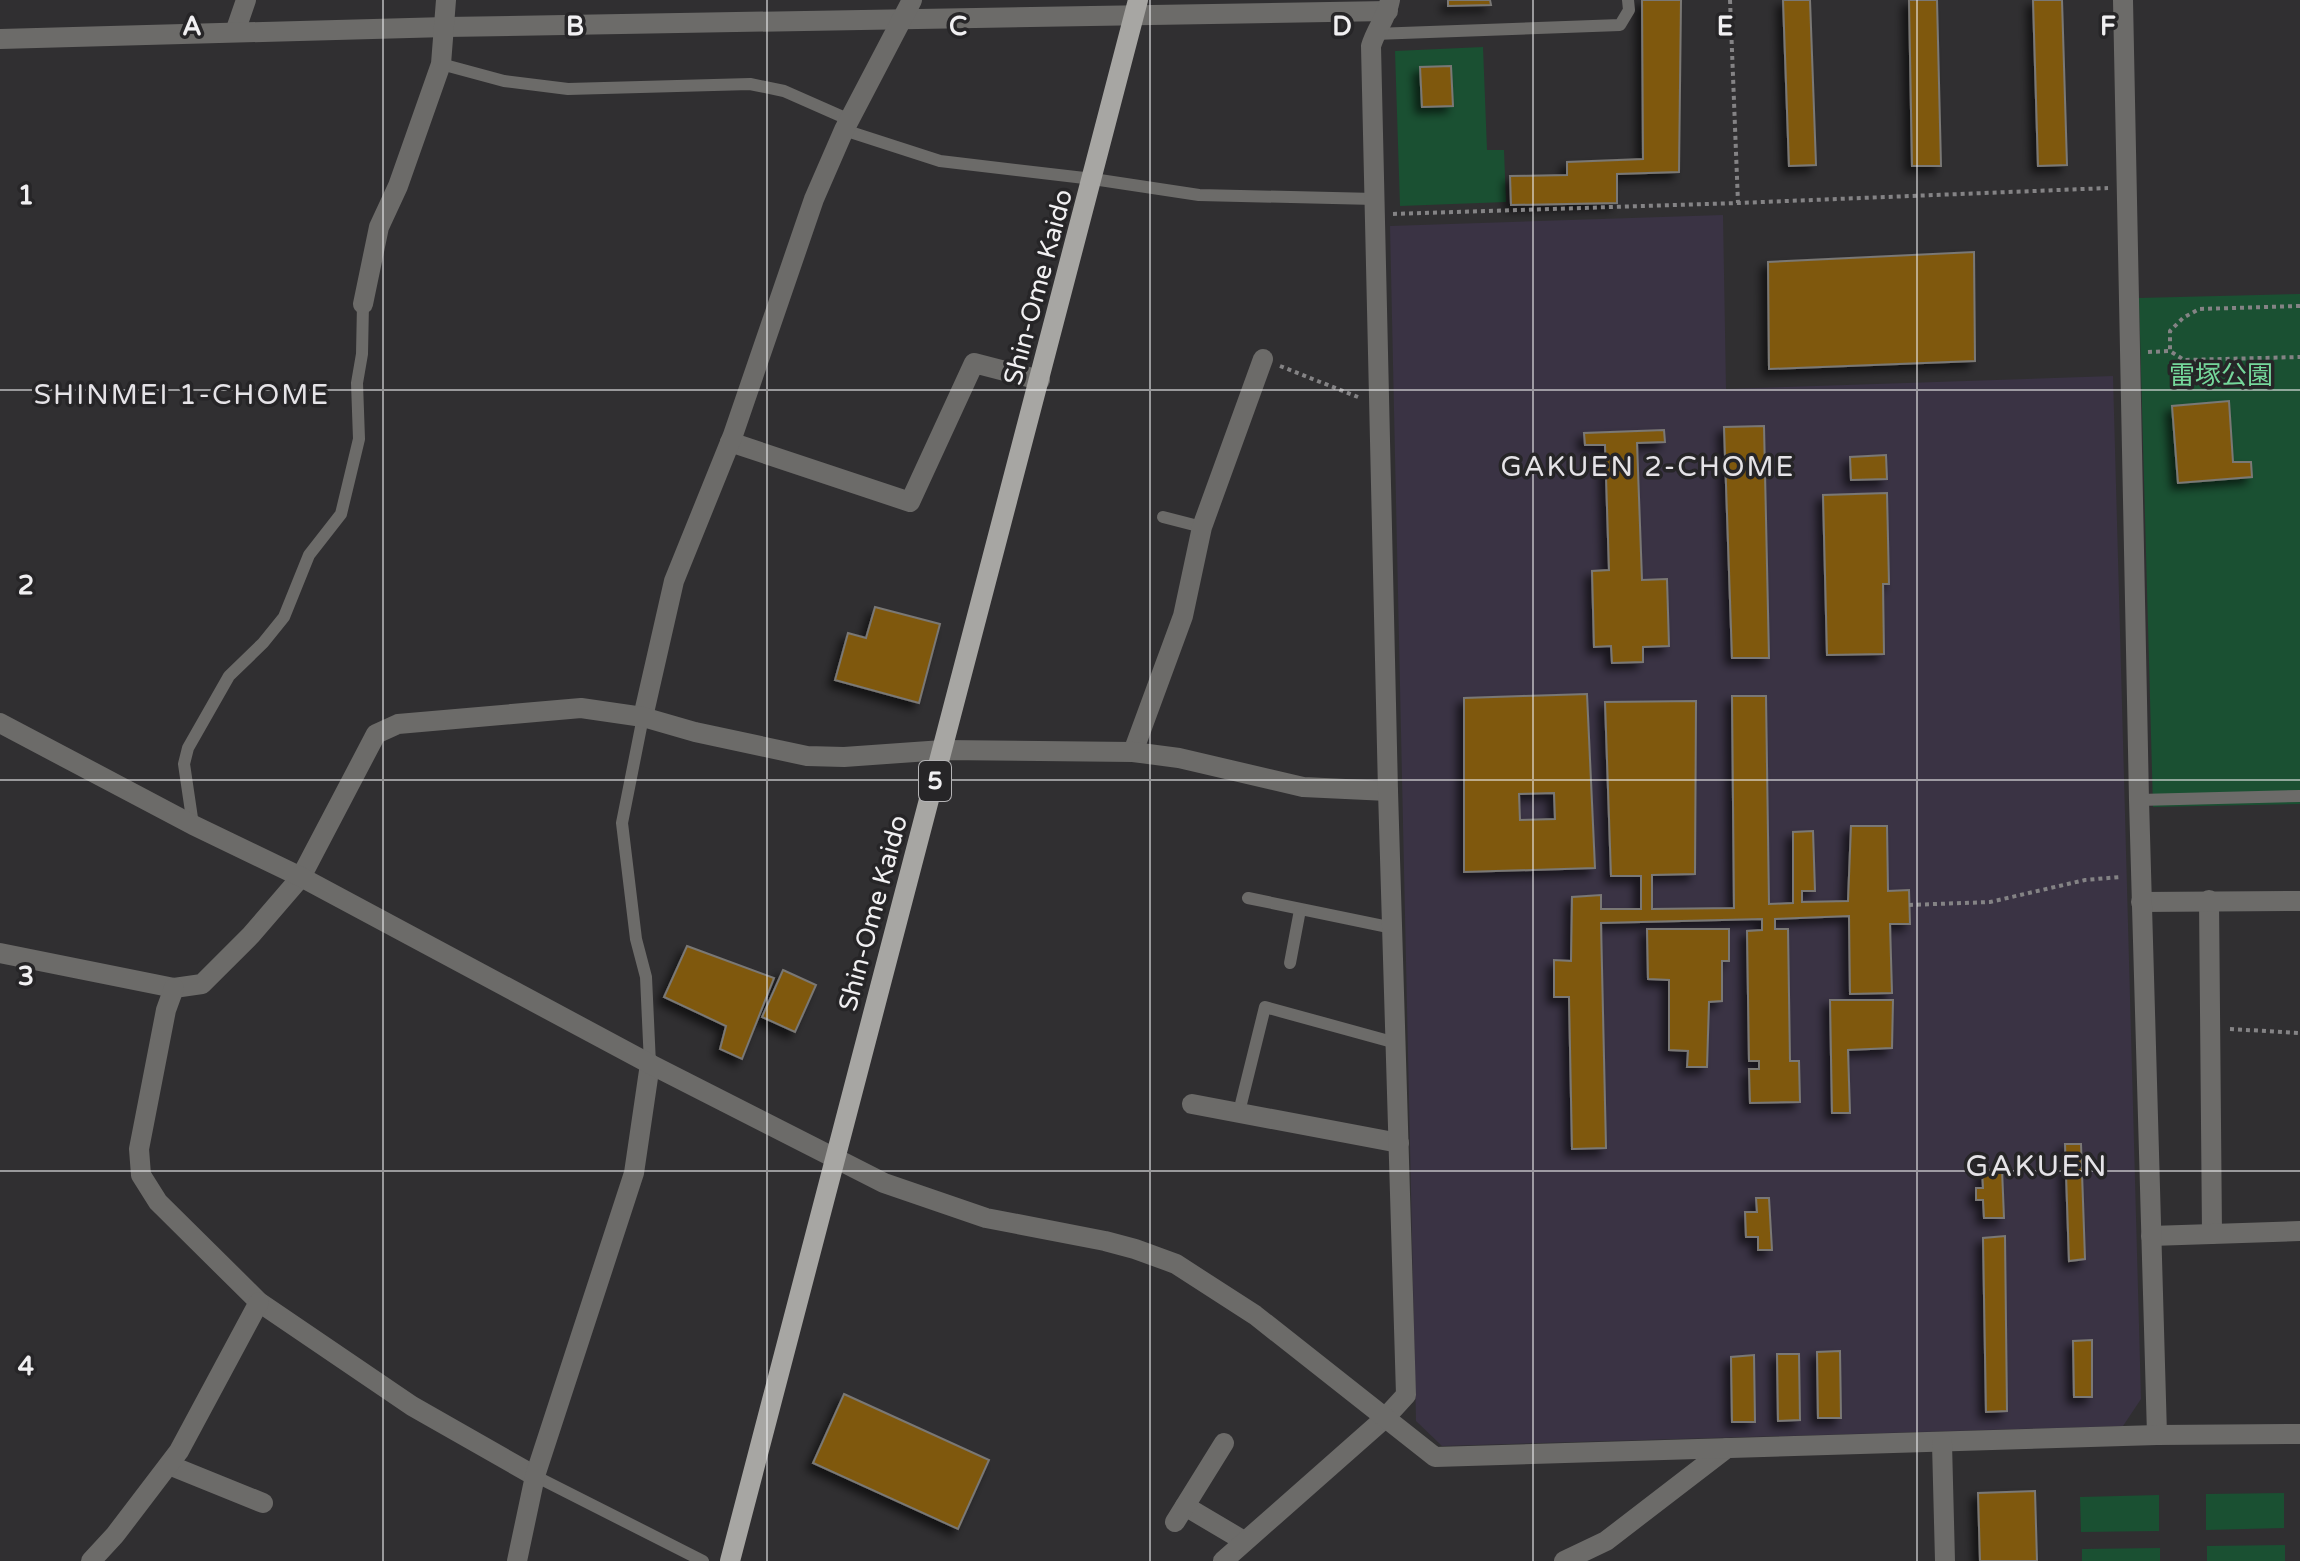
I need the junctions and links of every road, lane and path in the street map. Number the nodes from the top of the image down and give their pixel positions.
1 (246, 0) edge
2 (446, 0) edge
3 (1628, 0) edge
4 (1730, 0) edge
5 (2123, 0) edge
6 (1389, 5) edge
7 (1136, 7) edge
8 (907, 9) edge
9 (446, 27) junction
10 (235, 32) junction
11 (1374, 34) junction
12 (0, 39) edge
13 (441, 64) junction
14 (844, 130) junction
15 (1093, 179) junction
16 (2128, 187) junction
17 (1738, 203) junction
18 (1375, 206) junction
19 (363, 304) joint
20 (2300, 306) edge
21 (2170, 351) junction
22 (2141, 352) dead end
23 (2300, 357) edge
24 (1263, 359) joint
25 (1040, 380) junction
26 (1379, 406) junction
27 (730, 442) junction
28 (1163, 517) dead end
29 (1202, 527) junction
30 (643, 717) junction
31 (0, 723) edge
32 (943, 750) junction
33 (1133, 752) junction
34 (1388, 791) junction
35 (2300, 796) edge
36 (2139, 800) junction
37 (193, 825) junction
38 (301, 877) junction
39 (2128, 877) dead end
40 (1248, 898) dead end
41 (2209, 900) junction
42 (2300, 901) edge
43 (2141, 902) junction
44 (1909, 905) dead end
45 (1300, 910) junction
46 (1393, 928) junction
47 (0, 953) edge
48 (1290, 963) dead end
49 (174, 988) junction
50 (2212, 1030) junction
51 (2300, 1033) edge
52 (1396, 1043) junction
53 (650, 1064) junction
54 (1192, 1104) dead end
55 (1239, 1112) junction
56 (1399, 1143) junction
57 (836, 1160) junction
58 (2300, 1231) edge
59 (2212, 1234) junction
60 (2151, 1236) junction
61 (259, 1302) junction
62 (1385, 1418) junction
63 (2300, 1434) edge
64 (2157, 1435) junction
65 (1224, 1443) dead end
66 (1942, 1443) junction
67 (1727, 1448) junction
68 (169, 1465) junction
69 (535, 1476) junction
70 (263, 1503) dead end
71 (1244, 1541) junction
72 (91, 1561) edge
73 (517, 1561) edge
74 (703, 1561) edge
75 (730, 1561) edge
76 (1223, 1561) edge
77 (1564, 1561) edge
78 (1945, 1561) edge

1 - 10 street
2 - 9 street
3 - 11 lane
4 - 17 path
5 - 16 street
6 - 7 street
6 - 11 street
7 - 8 street
7 - 15 main road, Shin-Ome Kaido / 5
8 - 9 street
8 - 14 street
9 - 10 street
9 - 13 street
10 - 12 street
11 - 18 street
13 - 14 lane
13 - 19 street
14 - 15 lane
14 - 27 street
15 - 18 lane
15 - 25 main road, Shin-Ome Kaido / 5
16 - 17 path
16 - 36 street
17 - 18 path
18 - 26 street
19 - 37 lane
20 - 21 path
21 - 22 path
21 - 23 path
24 - 26 path
24 - 29 street
25 - 27 street
25 - 32 main road, Shin-Ome Kaido / 5
26 - 34 street
27 - 30 street
28 - 29 lane
29 - 33 street
30 - 32 street
30 - 38 street
30 - 53 lane
31 - 37 street
32 - 33 street
32 - 57 main road, Shin-Ome Kaido / 5
33 - 34 street
34 - 46 street
35 - 36 lane
36 - 43 street
37 - 38 street
38 - 49 street
38 - 53 street
39 - 44 path
40 - 45 lane
41 - 42 street
41 - 43 street
41 - 50 street
43 - 60 street
45 - 46 lane
45 - 48 lane
46 - 52 street
47 - 49 street
49 - 61 street
50 - 51 path
50 - 59 street
52 - 55 lane
52 - 56 street
53 - 57 street
53 - 69 street
54 - 55 street
55 - 56 street
56 - 62 street
57 - 62 street
57 - 75 main road, Shin-Ome Kaido / 5
58 - 59 street
59 - 60 street
60 - 64 street
61 - 68 street
61 - 69 street
62 - 67 street
62 - 71 street
63 - 64 street
64 - 66 street
65 - 71 street
66 - 67 street
66 - 78 street
67 - 77 street
68 - 70 street
68 - 72 street
69 - 73 street
69 - 74 lane
71 - 76 street

